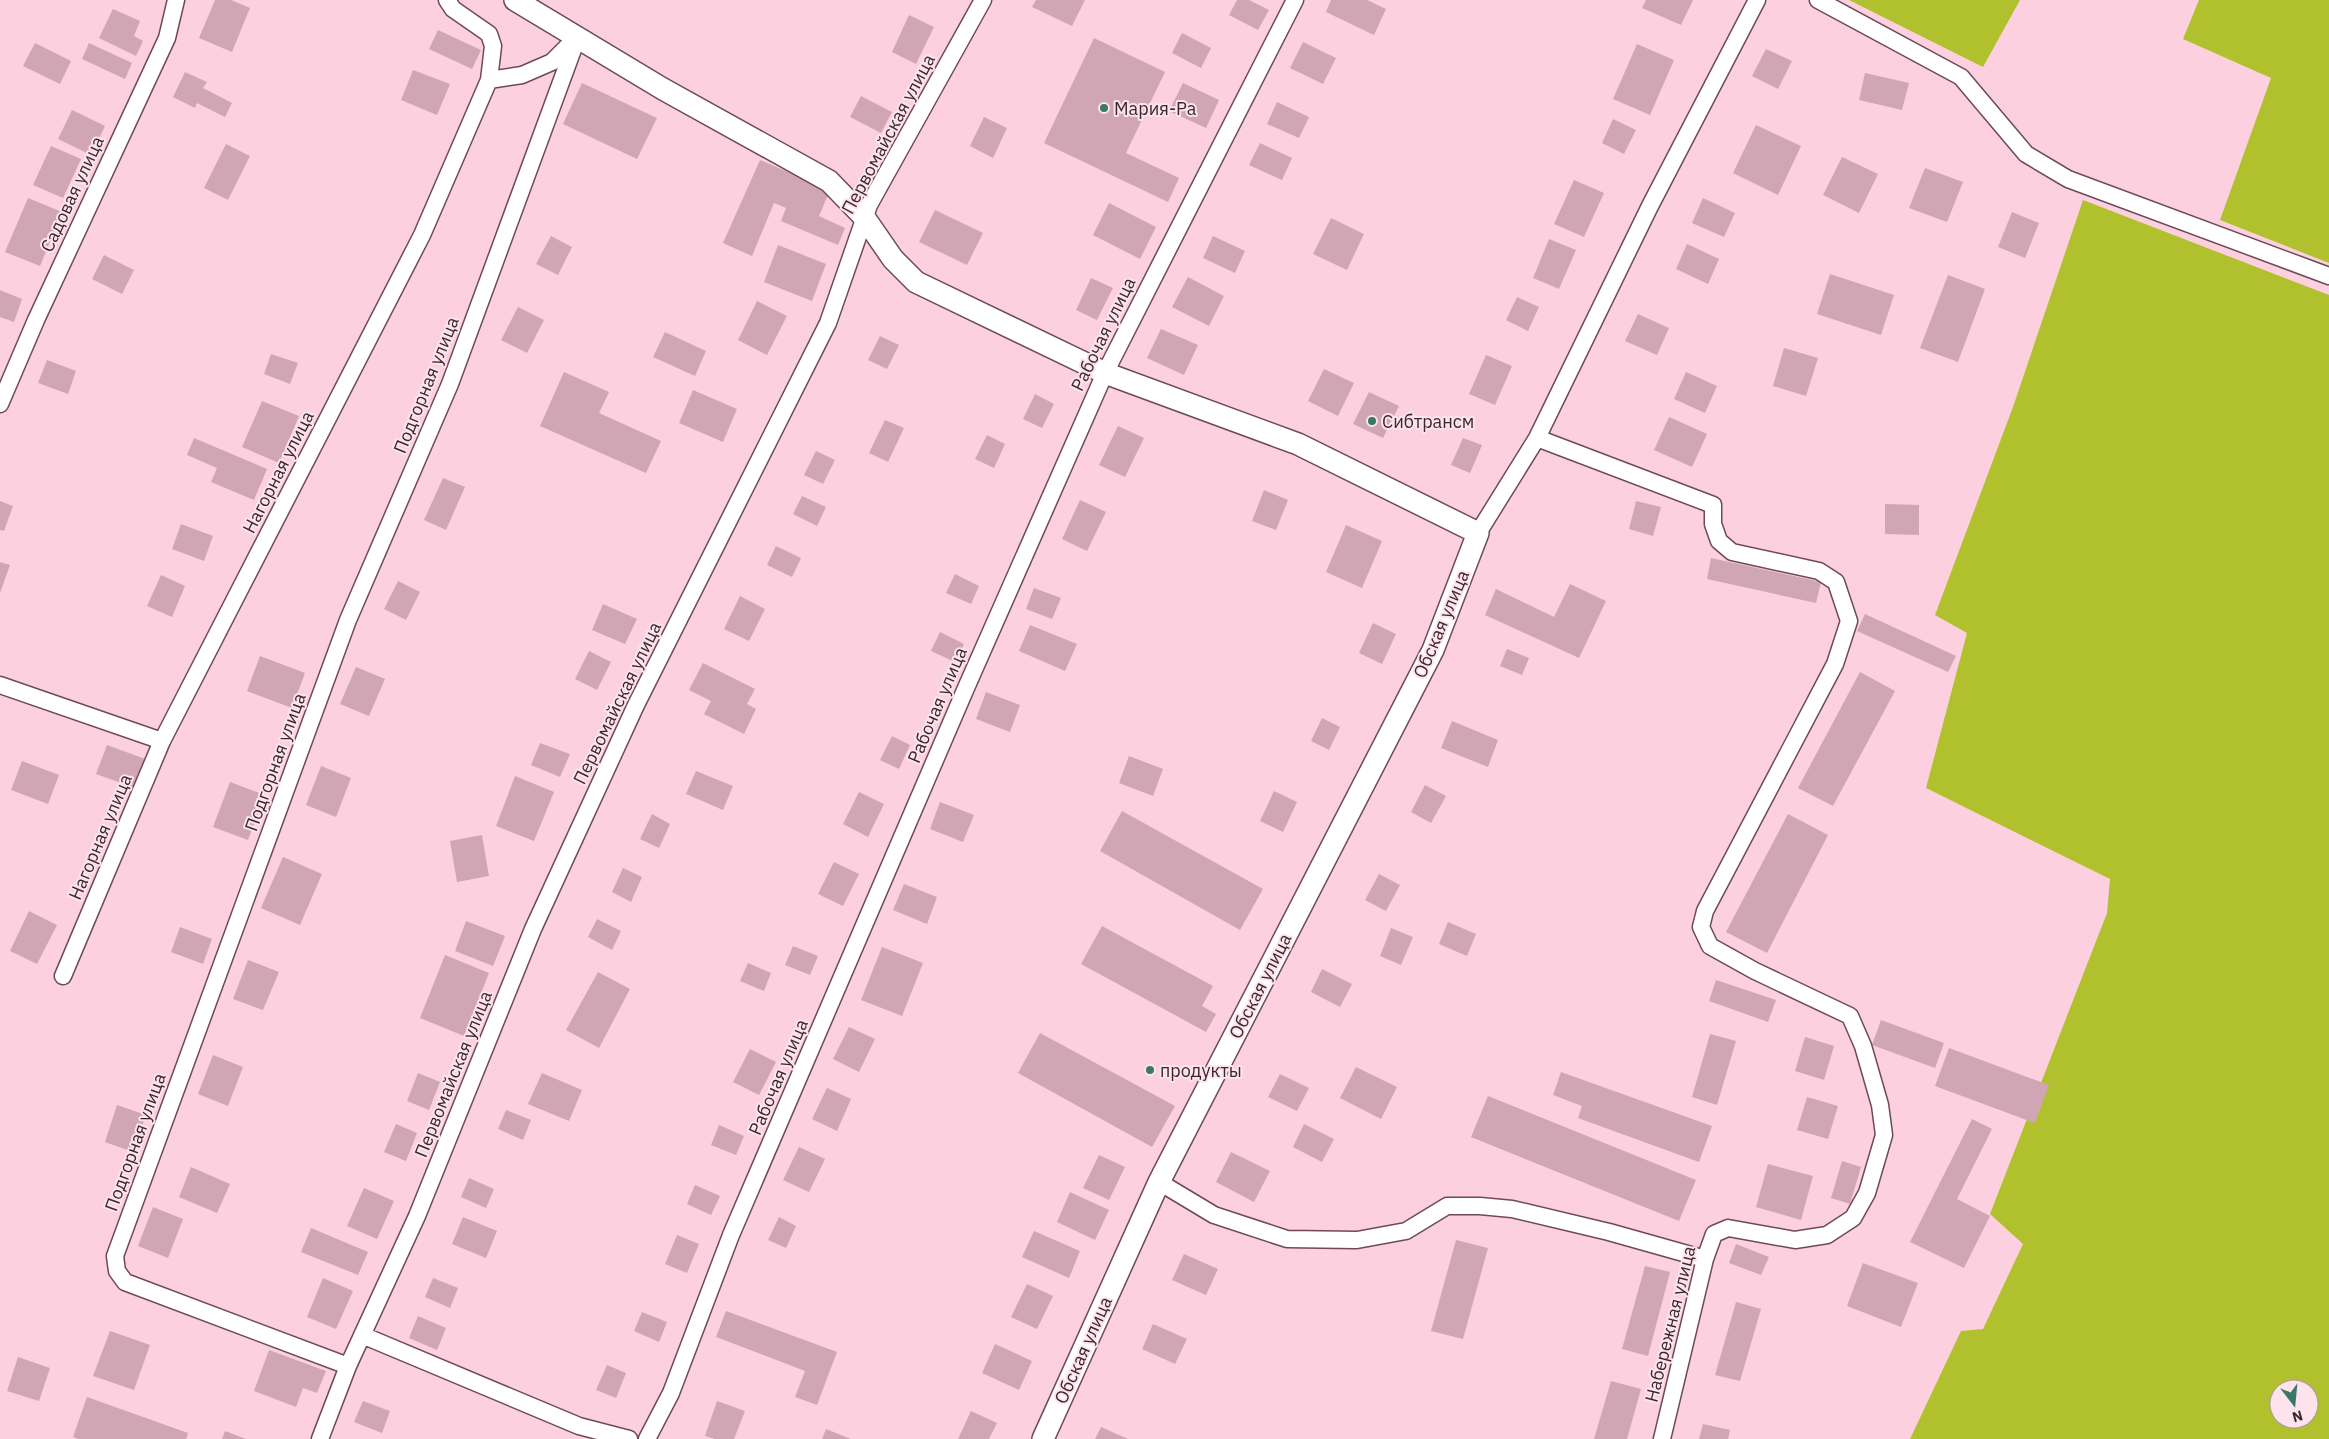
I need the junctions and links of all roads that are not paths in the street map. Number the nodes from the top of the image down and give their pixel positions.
1 (176, 0) edge
2 (447, 0) edge
3 (515, 0) edge
4 (983, 0) edge
5 (1295, 0) edge
6 (1757, 0) edge
7 (1818, 0) edge
8 (578, 36) junction
9 (489, 80) junction
10 (864, 217) junction
11 (2329, 276) edge
12 (1105, 373) junction
13 (0, 404) edge
14 (1537, 438) junction
15 (1478, 534) junction
16 (0, 685) edge
17 (162, 741) junction
18 (63, 976) dead end
19 (1159, 1182) junction
20 (1705, 1260) junction
21 (362, 1335) junction
22 (348, 1366) junction
23 (320, 1439) edge
24 (629, 1439) edge
25 (647, 1439) edge
26 (1043, 1439) edge
27 (1662, 1439) edge

1 - 13 street, Садовая улица
2 - 9 street, Нагорная улица
3 - 8 street
4 - 10 street, Первомайская улица
5 - 12 street, Рабочая улица
6 - 14 street
7 - 11 street
8 - 9 street
8 - 10 street
8 - 22 street, Подгорная улица
9 - 17 street, Нагорная улица
10 - 12 street
10 - 21 street, Первомайская улица
12 - 15 street
12 - 25 street, Рабочая улица
14 - 15 street
14 - 20 street, Набережная улица
15 - 19 street, Обская улица
16 - 17 street
17 - 18 street, Нагорная улица
19 - 20 street
19 - 26 street, Обская улица
20 - 27 street, Набережная улица
21 - 22 street, Первомайская улица
21 - 24 street
22 - 23 street, Первомайская улица

